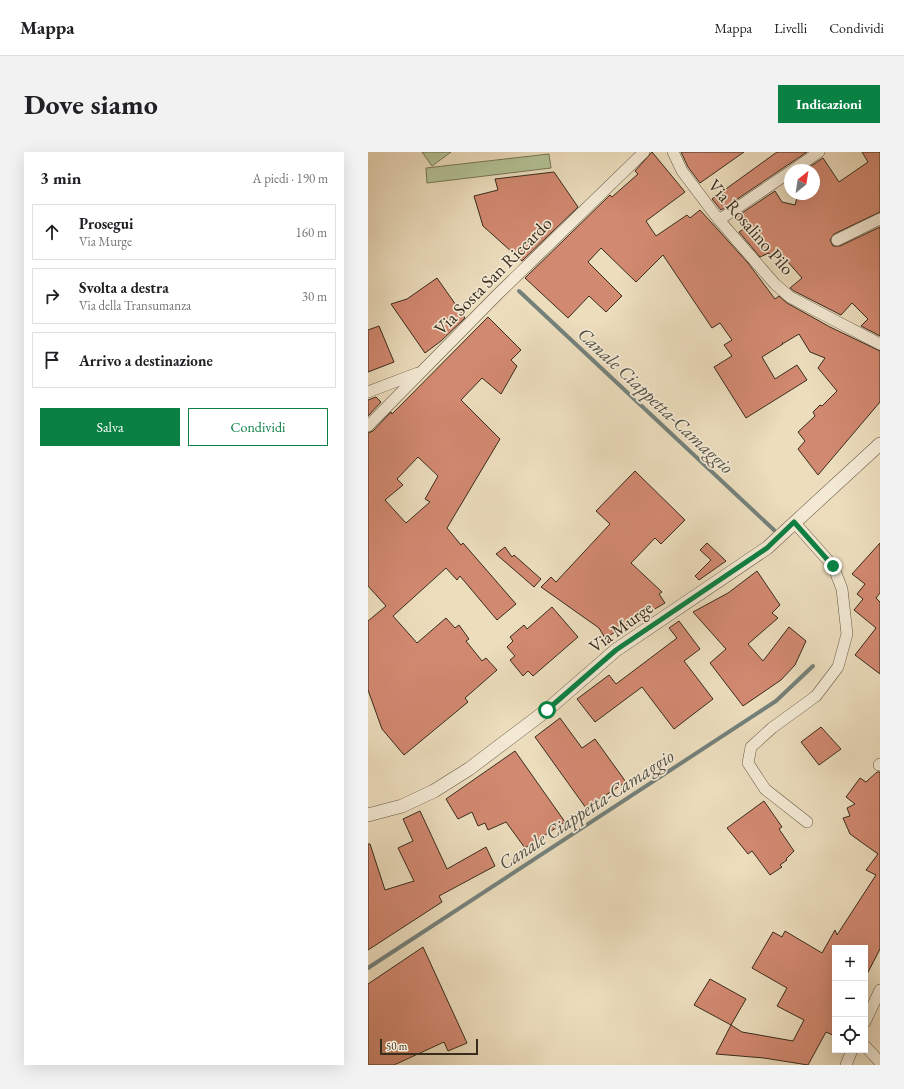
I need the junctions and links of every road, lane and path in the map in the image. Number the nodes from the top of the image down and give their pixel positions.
1 (644, 152) edge
2 (673, 152) edge
3 (819, 152) edge
4 (802, 164) edge
5 (784, 176) edge
6 (880, 219) edge
7 (720, 220) junction
8 (837, 240) dead end
9 (880, 344) edge
10 (421, 371) junction
11 (368, 392) edge
12 (368, 426) edge
13 (880, 444) edge
14 (792, 524) junction
15 (368, 815) edge
16 (807, 822) dead end
17 (880, 990) edge
18 (867, 1017) edge
19 (868, 1049) edge
20 (851, 1053) edge
21 (880, 1062) edge
22 (846, 1065) edge

1 - 10 street, Via Sosta San Riccardo
2 - 7 street, Via Rosalino Pilo
3 - 4 street
5 - 7 street
6 - 8 street
7 - 9 street, Via Rosalino Pilo
10 - 11 street
10 - 12 street, Via Sosta San Riccardo
13 - 14 street, Via Murge
14 - 15 street, Via Murge
14 - 16 street
17 - 18 street
19 - 21 street
20 - 22 street

